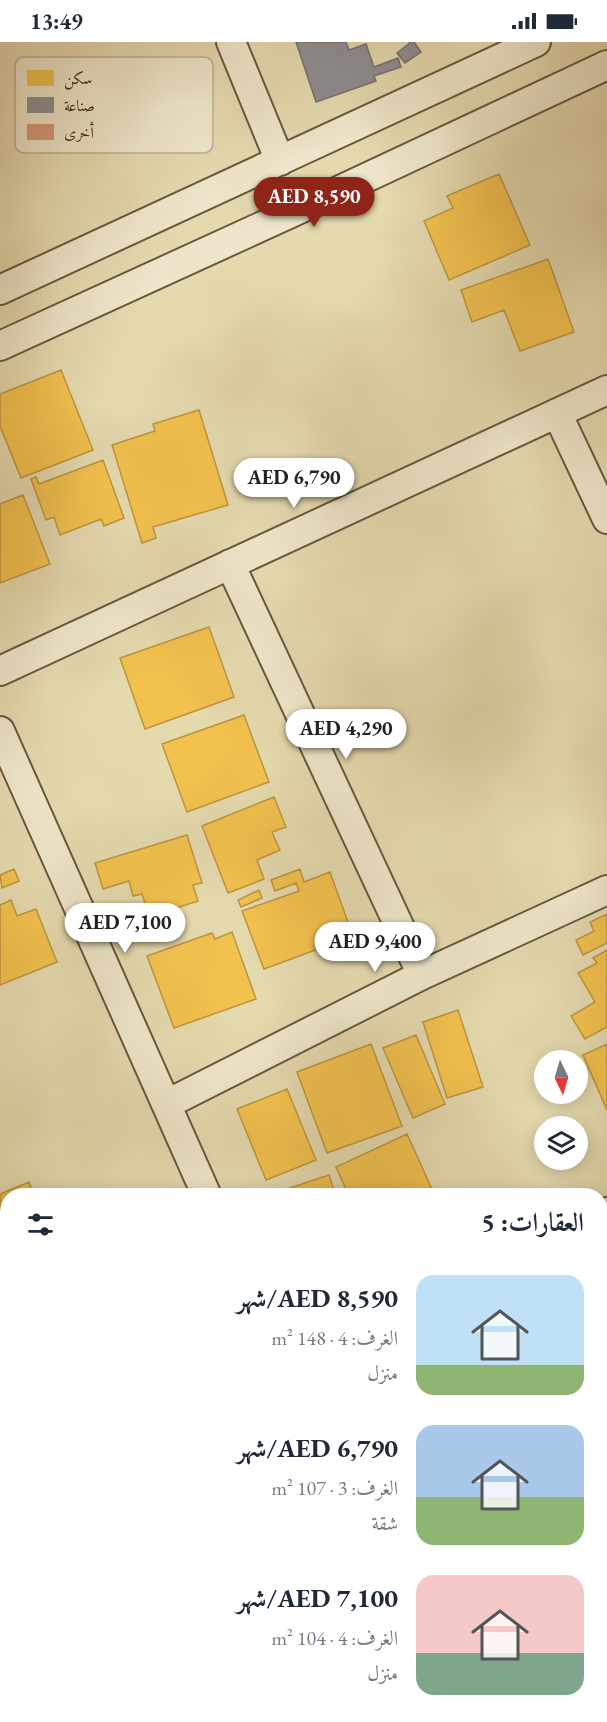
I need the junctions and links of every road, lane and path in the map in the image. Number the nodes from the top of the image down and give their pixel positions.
1 (231, 42) edge
2 (536, 42) edge
3 (607, 65) edge
4 (280, 161) junction
5 (0, 290) edge
6 (0, 346) edge
7 (607, 390) edge
8 (557, 413) junction
9 (607, 519) edge
10 (230, 564) junction
11 (0, 671) edge
12 (0, 731) edge
13 (607, 890) edge
14 (422, 975) junction
15 (167, 1104) junction
16 (204, 1188) edge

1 - 4 street
2 - 4 street
3 - 6 street
4 - 5 street
7 - 8 street
8 - 9 street
8 - 10 street
10 - 11 street
10 - 14 street
12 - 15 street
13 - 14 street
14 - 15 street
15 - 16 street

